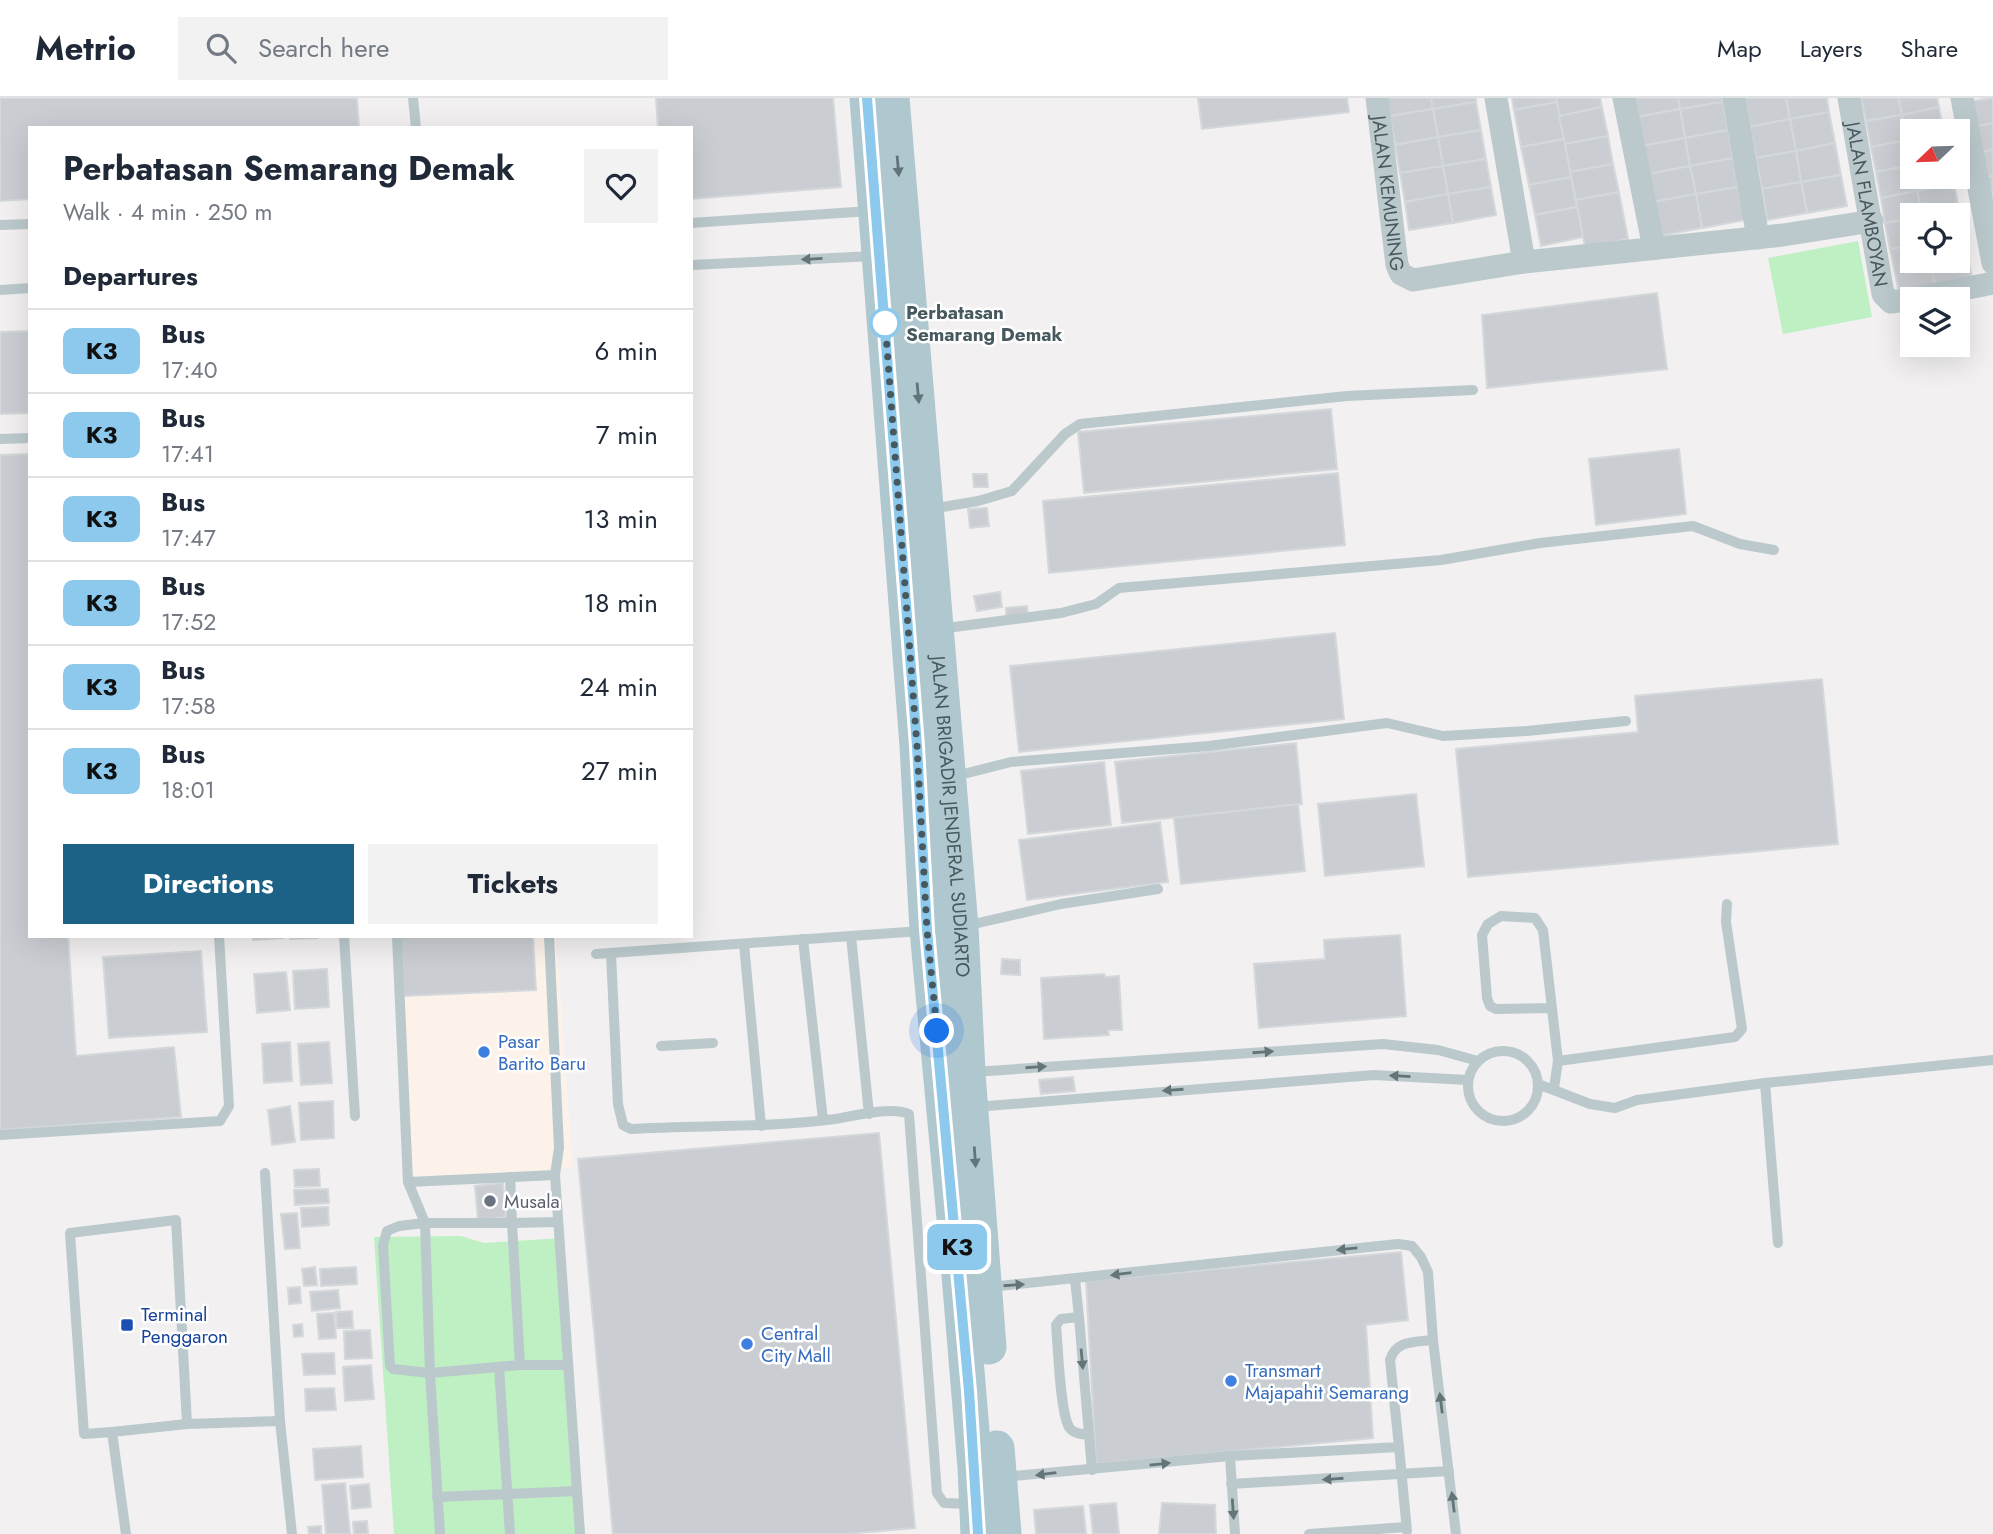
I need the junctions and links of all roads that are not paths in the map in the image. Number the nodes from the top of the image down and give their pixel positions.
1 (413, 98) edge
2 (867, 98) edge
3 (892, 98) edge
4 (1377, 98) edge
5 (1496, 98) edge
6 (1624, 98) edge
7 (1734, 98) edge
8 (1849, 98) edge
9 (1962, 98) edge
10 (416, 126) edge
11 (877, 211) junction
12 (1872, 221) junction
13 (693, 223) edge
14 (28, 224) edge
15 (0, 225) edge
16 (1758, 238) junction
17 (1654, 248) junction
18 (880, 255) junction
19 (1524, 261) junction
20 (1993, 263) edge
21 (693, 265) edge
22 (1993, 283) edge
23 (28, 288) edge
24 (1970, 288) edge
25 (0, 290) edge
26 (1900, 301) edge
27 (1473, 390) dead end
28 (28, 438) edge
29 (0, 439) edge
30 (928, 510) junction
31 (1774, 550) dead end
32 (937, 629) junction
33 (1626, 721) dead end
34 (948, 778) junction
35 (1158, 889) dead end
36 (1727, 904) dead end
37 (944, 929) junction
38 (851, 936) junction
39 (219, 938) edge
40 (344, 938) edge
41 (397, 938) edge
42 (549, 938) edge
43 (803, 939) junction
44 (744, 944) junction
45 (611, 953) junction
46 (596, 954) dead end
47 (1551, 1008) junction
48 (713, 1043) dead end
49 (660, 1046) dead end
50 (1993, 1060) edge
51 (1478, 1061) junction
52 (1558, 1061) junction
53 (968, 1073) junction
54 (1468, 1080) junction
55 (1765, 1083) junction
56 (1538, 1084) junction
57 (1554, 1088) junction
58 (972, 1108) junction
59 (869, 1114) junction
60 (355, 1116) dead end
61 (822, 1120) junction
62 (761, 1126) junction
63 (0, 1135) edge
64 (265, 1173) dead end
65 (555, 1175) junction
66 (510, 1177) junction
67 (408, 1182) junction
68 (558, 1222) junction
69 (425, 1223) junction
70 (512, 1223) junction
71 (1778, 1243) dead end
72 (1075, 1280) junction
73 (985, 1288) junction
74 (1079, 1317) junction
75 (1433, 1340) junction
76 (520, 1365) junction
77 (566, 1365) junction
78 (499, 1367) junction
79 (430, 1373) junction
80 (280, 1421) junction
81 (187, 1424) junction
82 (112, 1432) junction
83 (1089, 1435) junction
84 (1399, 1447) junction
85 (1230, 1456) junction
86 (1092, 1470) junction
87 (1449, 1471) junction
88 (1401, 1474) junction
89 (1000, 1477) junction
90 (1231, 1484) junction
91 (577, 1491) junction
92 (508, 1493) junction
93 (437, 1497) junction
94 (978, 1519) edge
95 (1407, 1530) edge
96 (126, 1534) edge
97 (292, 1534) edge
98 (440, 1534) edge
99 (510, 1534) edge
100 (580, 1534) edge
101 (1004, 1534) edge
102 (1235, 1534) edge
103 (1309, 1534) edge
104 (1457, 1534) edge

1 - 10 lane
2 - 11 main road, JALAN BRIGADIR JENDERAL SUDIARTO
3 -> 30 main road, JALAN BRIGADIR JENDERAL SUDIARTO
4 - 19 street, JALAN KEMUNING
5 - 19 street
6 - 17 street
7 - 16 street
8 - 12 street, JALAN FLAMBOYAN
9 - 20 street
11 - 13 lane
11 - 18 main road, JALAN BRIGADIR JENDERAL SUDIARTO
12 - 16 street
12 - 26 street, JALAN FLAMBOYAN
14 - 15 lane
16 - 17 street
17 - 19 street
18 -> 21 lane
18 - 37 main road, JALAN BRIGADIR JENDERAL SUDIARTO
22 - 24 street
23 - 25 lane
27 - 30 lane
28 - 29 lane
30 - 32 main road, JALAN BRIGADIR JENDERAL SUDIARTO
31 - 32 lane
32 - 34 main road, JALAN BRIGADIR JENDERAL SUDIARTO
33 - 34 lane
34 - 37 main road, JALAN BRIGADIR JENDERAL SUDIARTO
35 - 37 lane
36 - 52 lane
37 - 38 lane
37 - 53 main road, JALAN BRIGADIR JENDERAL SUDIARTO
37 - 94 main road, JALAN BRIGADIR JENDERAL SUDIARTO
38 - 43 lane
38 - 59 lane
39 - 63 lane
40 - 60 lane
41 - 67 lane
42 - 65 lane
43 - 44 lane
43 - 61 lane
44 - 45 lane
44 - 62 lane
45 - 46 lane
45 - 62 lane
47 - 47 lane
47 - 52 lane
48 - 49 lane
50 - 55 lane
53 -> 51 lane
51 - 54 lane
51 - 56 lane
52 - 57 lane
53 - 58 main road, JALAN BRIGADIR JENDERAL SUDIARTO
54 - 56 lane
54 -> 58 lane
55 - 57 lane
55 - 71 lane
56 - 57 lane
58 -> 73 main road, JALAN BRIGADIR JENDERAL SUDIARTO
59 - 61 lane
59 - 94 lane
61 - 62 lane
64 - 80 lane
65 - 66 lane
65 - 68 lane
66 - 67 lane
66 - 70 lane
67 - 69 lane
68 - 70 lane
68 - 77 lane
69 - 70 lane
69 - 79 lane
69 - 79 lane
70 - 76 lane
73 -> 72 lane
72 - 74 lane
75 -> 72 lane
73 - 89 main road, JALAN BRIGADIR JENDERAL SUDIARTO
74 -> 83 lane
74 - 83 lane
75 - 84 lane
87 -> 75 lane
76 - 77 lane
76 - 78 lane
77 - 91 lane
78 - 79 lane
78 - 92 lane
79 - 93 lane
80 - 81 lane
80 - 97 lane
81 - 82 lane
81 - 82 lane
82 - 96 lane
83 - 86 lane
84 - 85 lane
84 - 88 lane
86 -> 85 lane
85 - 90 lane
86 -> 89 lane
87 - 88 lane
104 -> 87 lane
88 -> 90 lane
88 - 95 lane
89 - 101 main road, JALAN BRIGADIR JENDERAL SUDIARTO
90 -> 102 lane
91 - 92 lane
91 - 100 lane
92 - 93 lane
92 - 99 lane
93 - 98 lane
95 - 103 lane

